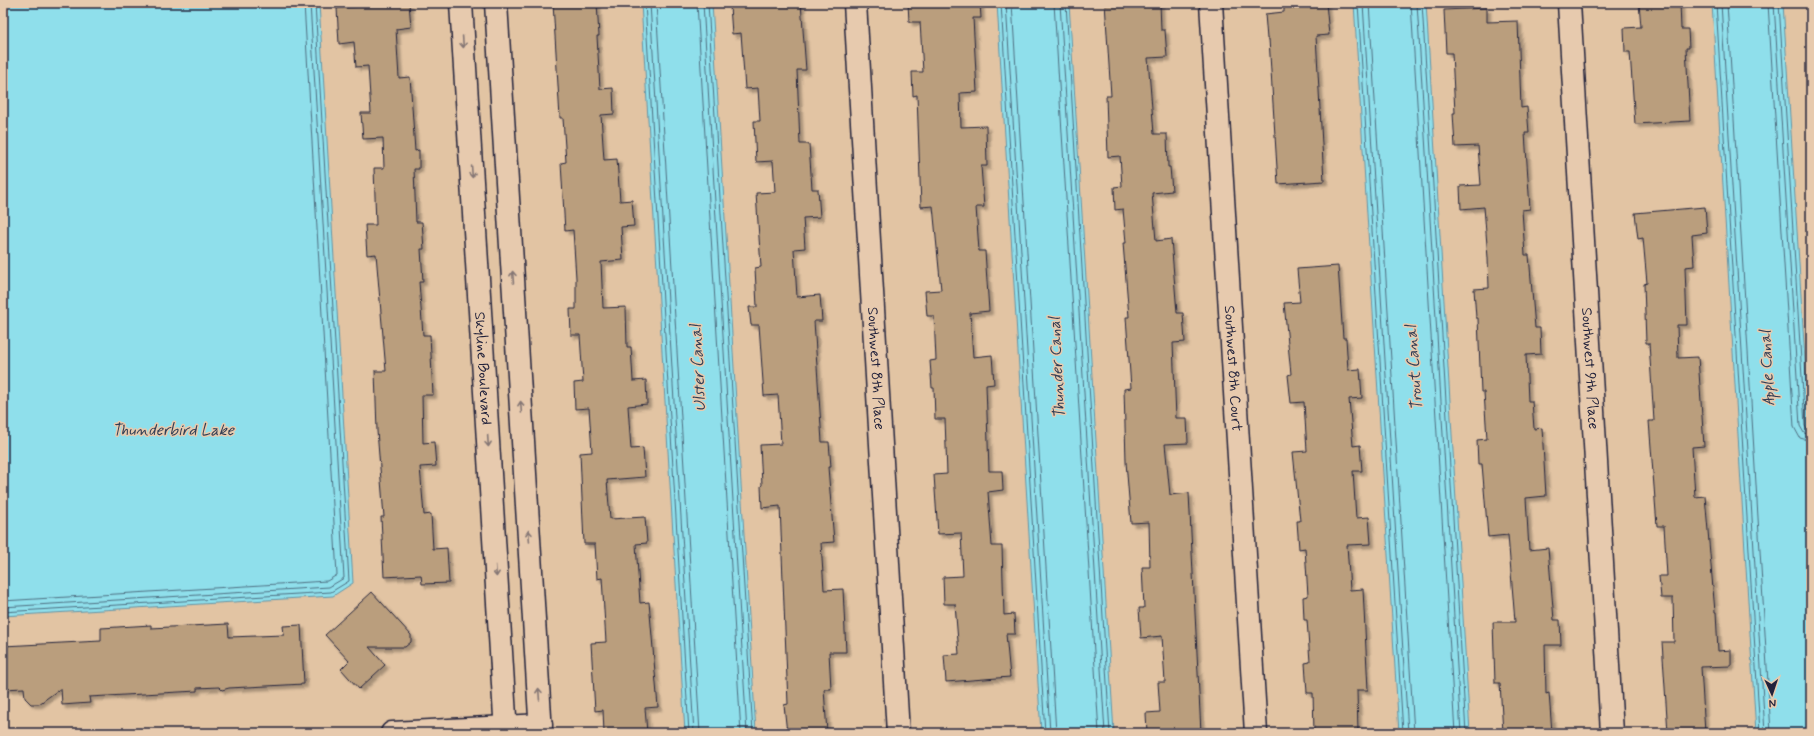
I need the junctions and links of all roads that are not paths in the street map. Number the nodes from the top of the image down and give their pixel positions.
1 (461, 3) edge
2 (496, 3) edge
3 (855, 3) edge
4 (1211, 3) edge
5 (1568, 3) edge
6 (541, 729) edge
7 (506, 730) edge
8 (392, 733) edge
9 (898, 733) edge
10 (1256, 733) edge
11 (1612, 733) edge

1 -> 7 street, Skyline Boulevard
6 -> 2 street
3 - 9 street, Southwest 8th Place
4 - 10 street, Southwest 8th Court
5 - 11 street, Southwest 9th Place
6 - 7 street
7 - 8 street

